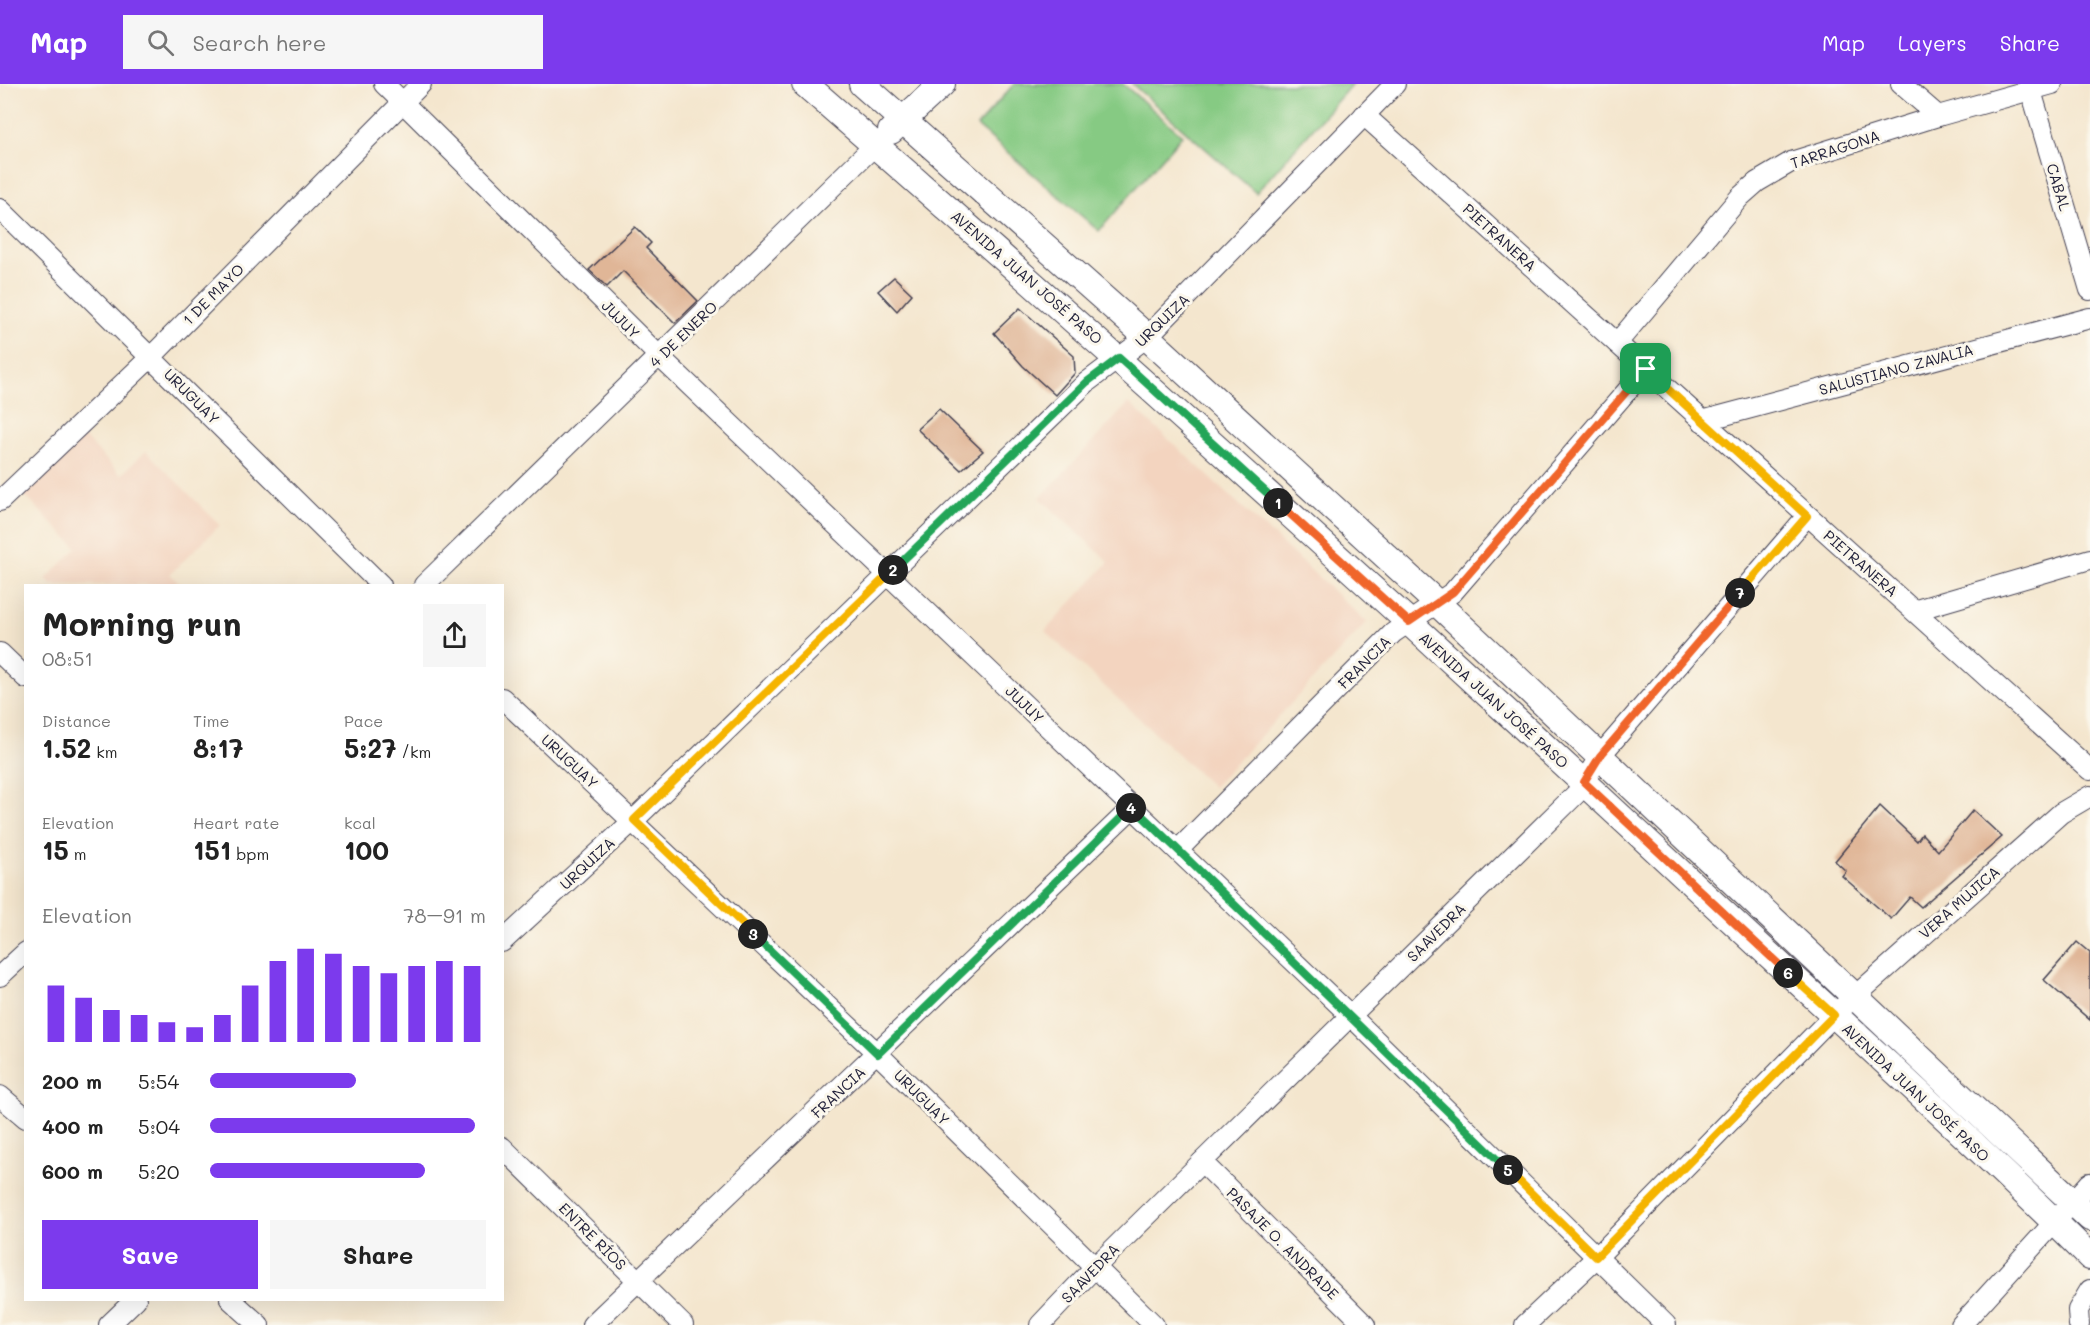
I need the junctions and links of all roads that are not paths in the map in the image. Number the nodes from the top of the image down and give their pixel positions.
1 (384, 84) edge
2 (421, 84) edge
3 (805, 84) edge
4 (862, 84) edge
5 (942, 84) edge
6 (1395, 84) edge
7 (1901, 84) edge
8 (2052, 84) edge
9 (2030, 87) edge
10 (403, 103) junction
11 (1364, 115) junction
12 (1938, 116) junction
13 (903, 121) junction
14 (875, 145) junction
15 (0, 209) edge
16 (2090, 290) edge
17 (2090, 318) edge
18 (1147, 337) junction
19 (1617, 343) junction
20 (152, 356) junction
21 (660, 357) junction
22 (1119, 358) junction
23 (1646, 369) junction
24 (1702, 421) junction
25 (0, 501) edge
26 (1807, 516) junction
27 (2090, 559) edge
28 (890, 574) junction
29 (380, 584) edge
30 (425, 584) edge
31 (1438, 604) junction
32 (1916, 610) junction
33 (1409, 622) junction
34 (0, 653) edge
35 (24, 676) edge
36 (504, 700) edge
37 (1600, 756) junction
38 (2090, 770) edge
39 (1584, 782) junction
40 (2090, 796) edge
41 (1133, 807) junction
42 (634, 820) junction
43 (1178, 850) junction
44 (505, 934) edge
45 (24, 954) edge
46 (0, 976) edge
47 (1855, 996) junction
48 (1834, 1015) junction
49 (1351, 1016) junction
50 (878, 1054) junction
51 (0, 1096) edge
52 (24, 1116) edge
53 (504, 1149) edge
54 (1202, 1162) junction
55 (2090, 1183) edge
56 (2081, 1210) edge
57 (2056, 1223) junction
58 (1596, 1257) junction
59 (2090, 1257) edge
60 (1094, 1268) junction
61 (638, 1282) junction
62 (2090, 1290) edge
63 (134, 1301) edge
64 (232, 1301) edge
65 (109, 1325) edge
66 (259, 1325) edge
67 (592, 1325) edge
68 (683, 1325) edge
69 (1040, 1325) edge
70 (1154, 1325) edge
71 (1365, 1325) edge
72 (1525, 1325) edge
73 (1666, 1325) edge
74 (1961, 1325) edge
75 (2079, 1325) edge

1 - 10 street, JUJUY
2 - 10 street, 1 DE MAYO
3 - 14 main road, AVENIDA JUAN JOSÉ PASO
4 - 13 main road, AVENIDA JUAN JOSÉ PASO
5 - 13 main road, 4 DE ENERO
6 - 11 street, URQUIZA
7 - 12 street
8 - 9 street, TARRAGONA
9 - 12 street, TARRAGONA
9 - 16 street, CABAL
10 - 20 street, 1 DE MAYO
10 - 21 street, JUJUY
11 - 18 street, URQUIZA
11 - 19 street, PIETRANERA
12 - 19 street, TARRAGONA
13 - 14 main road, 4 DE ENERO
13 - 18 main road, AVENIDA JUAN JOSÉ PASO
14 - 21 street, 4 DE ENERO
14 - 22 main road, AVENIDA JUAN JOSÉ PASO
15 - 20 street, URUGUAY
17 - 24 street, SALUSTIANO ZAVALIA
18 - 22 street, URQUIZA
18 - 31 main road, AVENIDA JUAN JOSÉ PASO
19 - 23 street, PIETRANERA
20 - 25 street, 1 DE MAYO
20 - 29 street, URUGUAY
21 - 28 street, JUJUY
21 - 30 street, 4 DE ENERO
22 - 28 street, URQUIZA
22 - 33 main road, AVENIDA JUAN JOSÉ PASO
23 - 24 street, PIETRANERA
23 - 31 street, FRANCIA
24 - 26 street, PIETRANERA
26 - 32 street, PIETRANERA
26 - 37 street, SAAVEDRA
27 - 32 street
28 - 41 street, JUJUY
28 - 42 street, URQUIZA
31 - 33 street, FRANCIA
31 - 37 main road, AVENIDA JUAN JOSÉ PASO
32 - 38 street, PIETRANERA
33 - 39 main road, AVENIDA JUAN JOSÉ PASO
33 - 43 street, FRANCIA
34 - 35 street
36 - 42 street, URUGUAY
37 - 39 street, SAAVEDRA
37 - 47 main road, AVENIDA JUAN JOSÉ PASO
39 - 48 main road, AVENIDA JUAN JOSÉ PASO
39 - 49 street, SAAVEDRA
40 - 47 street, VERA MUJICA
41 - 43 street, JUJUY
41 - 50 street, FRANCIA
42 - 44 street, URQUIZA
42 - 50 street, URUGUAY
43 - 49 street, JUJUY
45 - 46 street
47 - 48 street, VERA MUJICA
47 - 56 main road, AVENIDA JUAN JOSÉ PASO
48 - 57 main road, AVENIDA JUAN JOSÉ PASO
48 - 58 street, VERA MUJICA
49 - 54 street, SAAVEDRA
49 - 58 street, JUJUY
50 - 60 street, URUGUAY
50 - 61 street, FRANCIA
51 - 52 street
53 - 61 street, ENTRE RÍOS
54 - 60 street, SAAVEDRA
54 - 71 street, PASAJE O. ANDRADE
55 - 56 street
56 - 57 street
57 - 59 main road, AVENIDA JUAN JOSÉ PASO
57 - 74 street
58 - 72 street, VERA MUJICA
58 - 73 street, JUJUY
60 - 69 street, SAAVEDRA
60 - 70 street, URUGUAY
61 - 67 street, FRANCIA
61 - 68 street, ENTRE RÍOS
62 - 75 street
63 - 65 street
64 - 66 street

